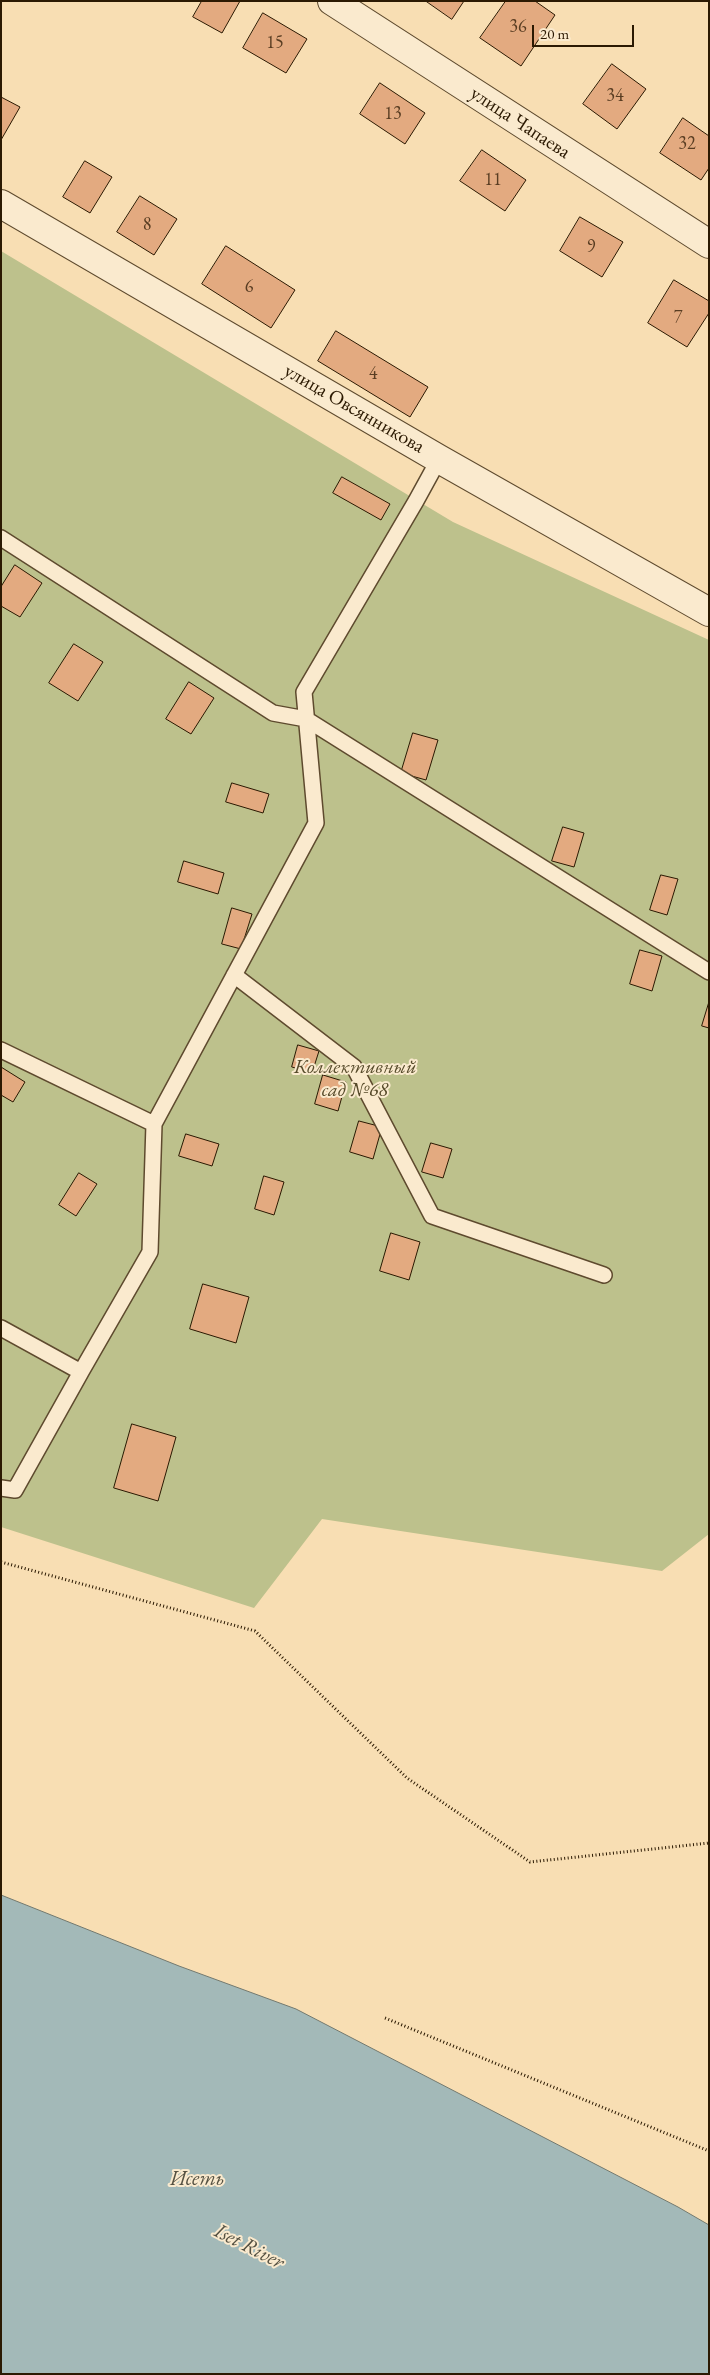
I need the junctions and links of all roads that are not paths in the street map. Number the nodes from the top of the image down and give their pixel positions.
1 (332, 1) edge
2 (1, 204) edge
3 (709, 244) edge
4 (438, 458) junction
5 (1, 538) edge
6 (709, 612) edge
7 (306, 719) junction
8 (709, 972) edge
9 (234, 975) junction
10 (1, 1050) edge
11 (154, 1124) junction
12 (604, 1275) dead end
13 (1, 1328) edge
14 (80, 1372) junction
15 (1, 1488) edge

1 - 3 street, улица Чапаева
2 - 4 street, улица Овсянникова
4 - 6 street, улица Овсянникова
4 - 7 lane
5 - 7 lane
7 - 8 lane
7 - 9 lane
9 - 11 lane
9 - 12 lane
10 - 11 lane
11 - 14 lane
13 - 14 lane
14 - 15 lane

